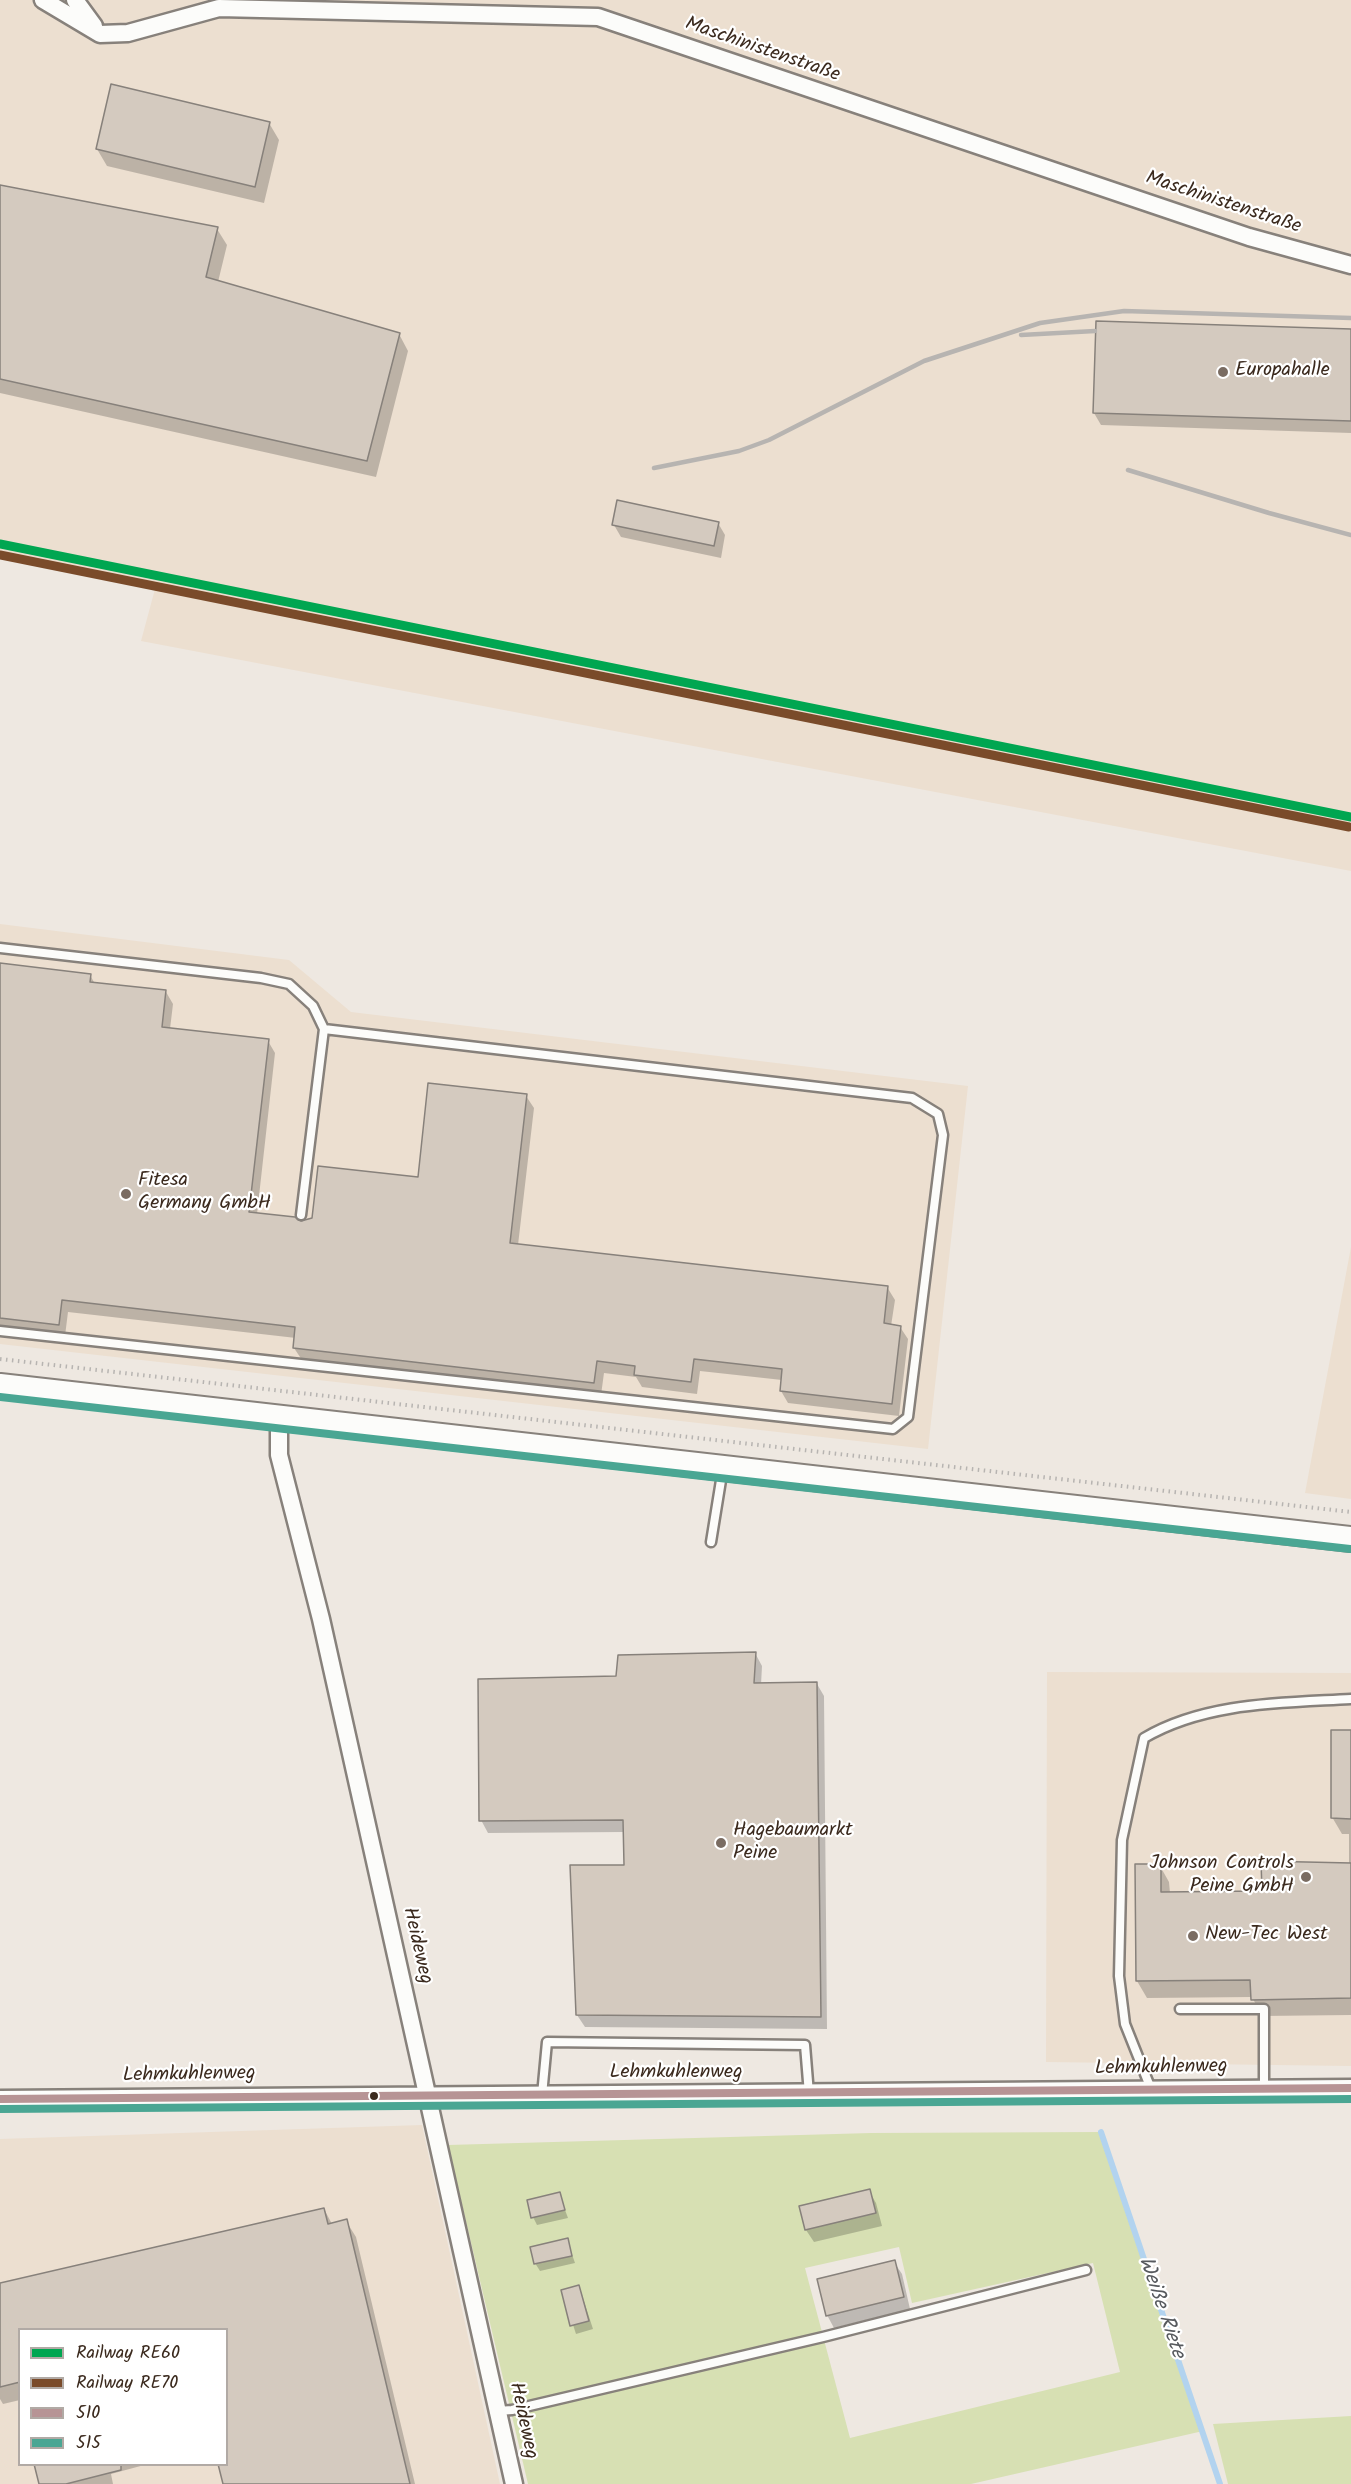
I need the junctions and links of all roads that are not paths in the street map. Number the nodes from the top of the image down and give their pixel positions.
1 (43, 0) edge
2 (75, 0) edge
3 (100, 34) junction
4 (1351, 265) edge
5 (0, 948) edge
6 (324, 1029) junction
7 (301, 1215) dead end
8 (0, 1330) edge
9 (0, 1386) edge
10 (279, 1418) junction
11 (723, 1468) junction
12 (1351, 1539) edge
13 (711, 1542) dead end
14 (1351, 1699) edge
15 (1180, 2009) dead end
16 (1351, 2088) edge
17 (1151, 2089) junction
18 (1264, 2089) junction
19 (428, 2095) junction
20 (542, 2095) junction
21 (809, 2095) junction
22 (0, 2099) edge
23 (1086, 2270) dead end
24 (498, 2411) junction
25 (514, 2484) edge

1 - 3 street
2 - 3 street
3 - 4 street, Maschinistenstraße
5 - 6 lane
6 - 7 lane
6 - 8 lane
9 - 10 main road
10 - 11 main road
10 - 19 street, Heideweg
11 - 12 main road
11 - 13 lane
14 - 17 lane
15 - 18 lane
16 - 18 street, Lehmkuhlenweg
17 - 18 street, Lehmkuhlenweg
17 - 21 street, Lehmkuhlenweg
19 - 20 street, Lehmkuhlenweg
19 - 22 street, Lehmkuhlenweg
19 - 24 street, Heideweg
20 - 21 street, Lehmkuhlenweg
20 - 21 lane
23 - 24 lane
24 - 25 street, Heideweg

